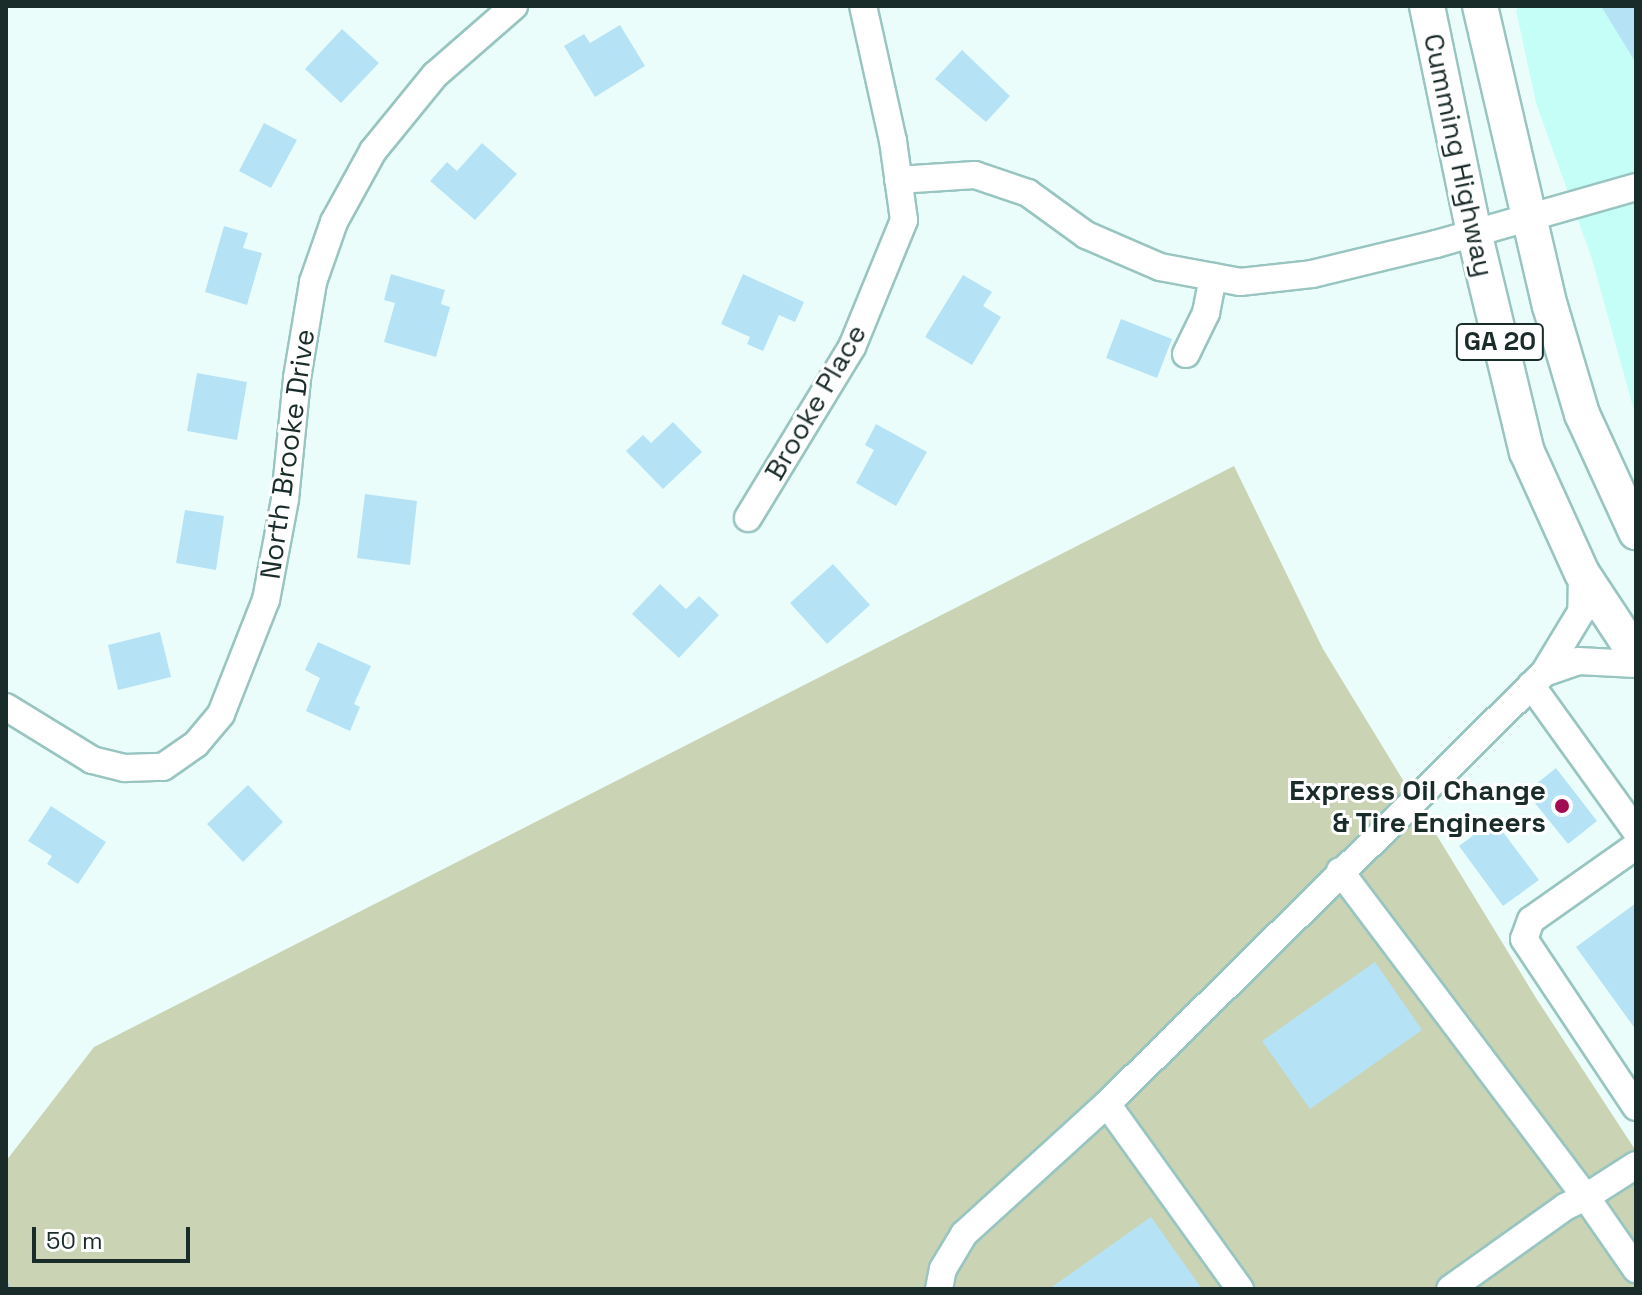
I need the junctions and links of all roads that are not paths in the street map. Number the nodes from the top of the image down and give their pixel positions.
1 (514, 6) edge
2 (863, 6) edge
3 (1427, 6) edge
4 (1480, 6) edge
5 (898, 180) junction
6 (1636, 187) edge
7 (1530, 217) junction
8 (1474, 232) junction
9 (1213, 277) junction
10 (1186, 354) dead end
11 (748, 518) dead end
12 (1636, 532) edge
13 (1582, 573) junction
14 (1636, 655) edge
15 (1636, 664) edge
16 (1538, 679) junction
17 (6, 707) edge
18 (1636, 831) edge
19 (1636, 846) edge
20 (1340, 871) junction
21 (1107, 1104) junction
22 (1636, 1107) edge
23 (1636, 1165) edge
24 (1586, 1197) junction
25 (1636, 1269) edge
26 (939, 1289) edge
27 (1240, 1289) edge
28 (1450, 1289) edge

1 - 17 street, North Brooke Drive
2 - 5 street, Brooke Place
3 - 8 main road, Cumming Highway / GA 20
4 - 7 main road, Cumming Highway / GA 20
5 - 9 street
5 - 11 street, Brooke Place
6 - 7 street
7 - 8 street
7 - 12 main road, Cumming Highway / GA 20
8 - 9 street
8 - 13 main road, Cumming Highway / GA 20
9 - 10 street
13 - 14 main road, Cumming Highway / GA 20
13 - 16 street
15 - 16 street
16 - 18 street
16 - 20 street
19 - 22 street
20 - 21 street
20 - 24 street
21 - 26 street
21 - 27 street
23 - 24 street
24 - 25 street
24 - 28 street

